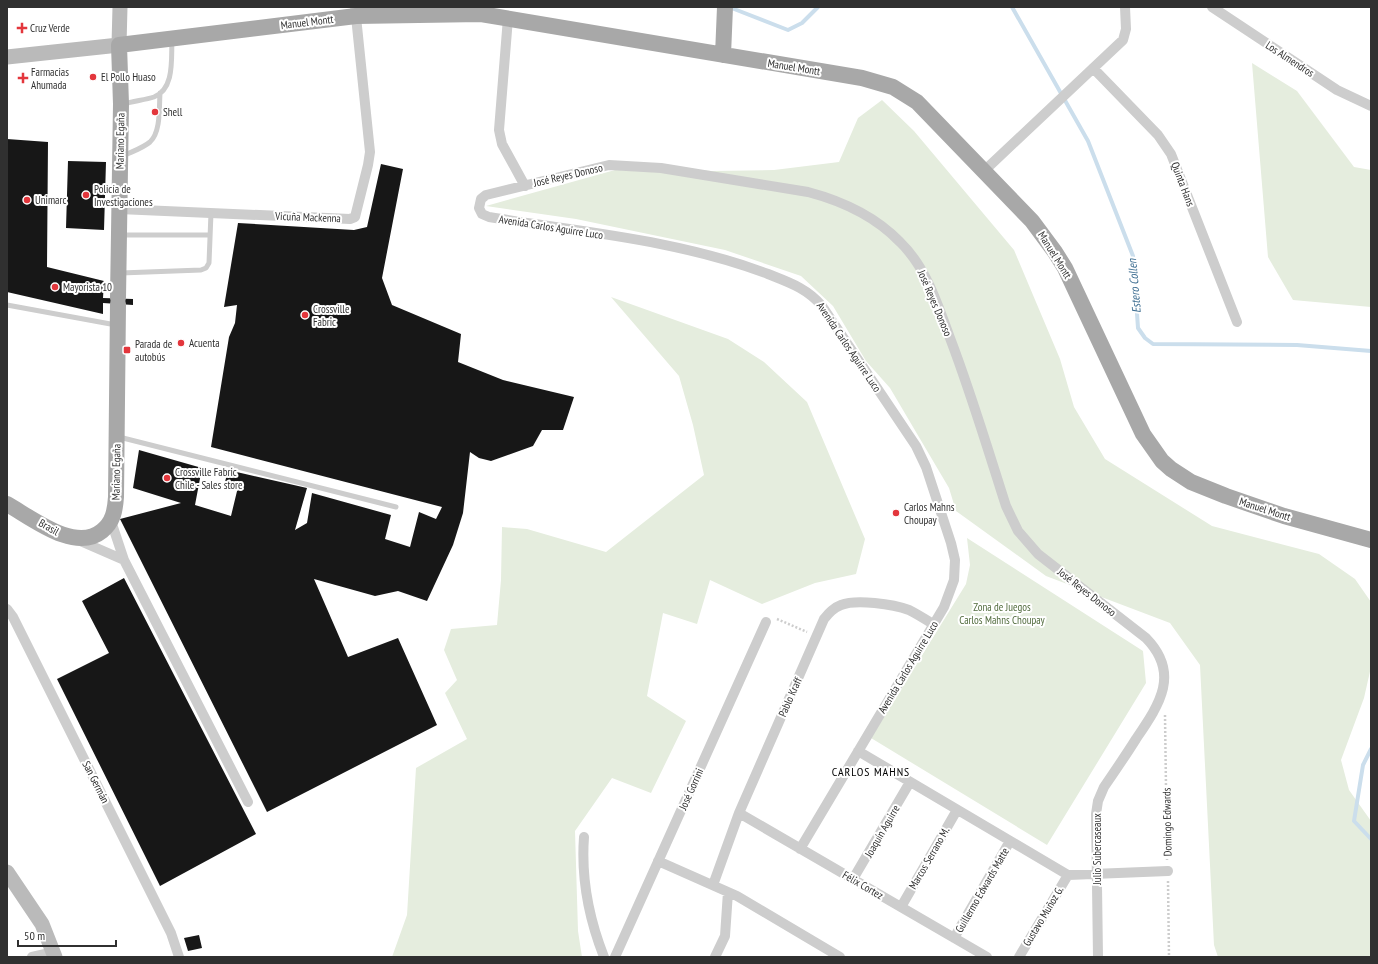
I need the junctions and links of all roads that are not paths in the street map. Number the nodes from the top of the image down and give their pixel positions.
1 (120, 7) edge
2 (725, 7) edge
3 (1125, 7) edge
4 (1212, 7) edge
5 (455, 11) edge
6 (356, 12) edge
7 (508, 18) junction
8 (173, 39) junction
9 (119, 45) junction
10 (723, 55) junction
11 (7, 57) edge
12 (1093, 68) junction
13 (160, 93) junction
14 (121, 104) junction
15 (1371, 106) edge
16 (120, 157) junction
17 (984, 170) junction
18 (525, 186) junction
19 (119, 208) junction
20 (211, 214) junction
21 (119, 235) junction
22 (210, 235) junction
23 (118, 273) junction
24 (7, 305) edge
25 (1237, 322) dead end
26 (118, 325) junction
27 (116, 436) junction
28 (7, 504) edge
29 (396, 507) dead end
30 (111, 520) junction
31 (77, 539) junction
32 (1371, 540) edge
33 (124, 560) junction
34 (7, 609) edge
35 (766, 622) road end
36 (933, 624) junction
37 (1164, 687) joint
38 (858, 751) junction
39 (910, 782) junction
40 (248, 802) dead end
41 (957, 810) junction
42 (739, 813) junction
43 (584, 837) dead end
44 (1010, 841) junction
45 (800, 848) junction
46 (658, 861) junction
47 (7, 872) edge
48 (1168, 872) road end
49 (1068, 874) junction
50 (1097, 874) junction
51 (853, 880) junction
52 (713, 885) junction
53 (728, 892) junction
54 (901, 907) junction
55 (954, 938) junction
56 (54, 955) edge
57 (32, 957) edge
58 (179, 957) edge
59 (604, 957) edge
60 (615, 957) edge
61 (715, 957) edge
62 (840, 957) edge
63 (987, 957) edge
64 (1019, 957) edge
65 (1098, 957) edge

1 - 9 main road, Mariano Egaña
2 - 10 main road
3 - 12 street
4 - 15 street, Los Almendros
5 - 6 main road, Manuel Montt
5 - 7 main road, Manuel Montt
6 - 8 main road, Manuel Montt
6 - 20 street, Vicuña Mackenna
7 - 10 main road, Manuel Montt
7 - 18 street
8 - 9 main road, Manuel Montt
8 - 13 lane
9 - 11 main road, Manuel Montt
9 - 14 main road, Mariano Egaña
10 - 17 main road, Manuel Montt
12 - 17 street
12 - 25 street, Quinta Hans
13 - 14 lane
13 - 16 lane
14 - 16 main road, Mariano Egaña
16 - 19 main road, Mariano Egaña
17 - 32 main road, Manuel Montt
18 - 36 street, Avenida Carlos Aguirre Luco
18 - 37 street, José Reyes Donoso
19 - 20 street, Vicuña Mackenna
19 - 21 main road, Mariano Egaña
20 - 22 lane
21 - 22 lane
21 - 23 main road, Mariano Egaña
22 - 23 lane
23 - 26 main road, Mariano Egaña
24 - 26 lane
26 - 27 main road, Mariano Egaña
27 - 29 lane
27 - 30 main road, Mariano Egaña
28 - 31 main road, Brasil
30 - 31 main road, Brasil
30 - 33 street
31 - 33 street
33 - 40 street
34 - 58 street, San Germán
35 - 46 street, José Gorrini
36 - 38 street, Avenida Carlos Aguirre Luco
36 - 42 street, Pablo Kraff
37 - 50 street, Julio Subercaseaux
38 - 39 street
38 - 45 street, Avenida Carlos Aguirre Luco
39 - 41 street
39 - 51 street, Joaquín Aguirre
41 - 44 street
41 - 54 street, Marcos Serrano M.
42 - 45 street, Félix Cortez
42 - 52 street, Pablo Kraff
43 - 59 street
44 - 49 street
44 - 55 street, Guillermo Edwards Matte
45 - 51 street, Félix Cortez
46 - 52 street
46 - 60 street, José Gorrini
47 - 56 main road
48 - 50 street
49 - 50 street
49 - 64 street, Gustavo Muñoz G.
50 - 65 street, Julio Subercaseaux
51 - 54 street, Félix Cortez
52 - 53 street
53 - 61 street
53 - 62 street
54 - 55 street, Félix Cortez
55 - 63 street, Félix Cortez
56 - 57 street

